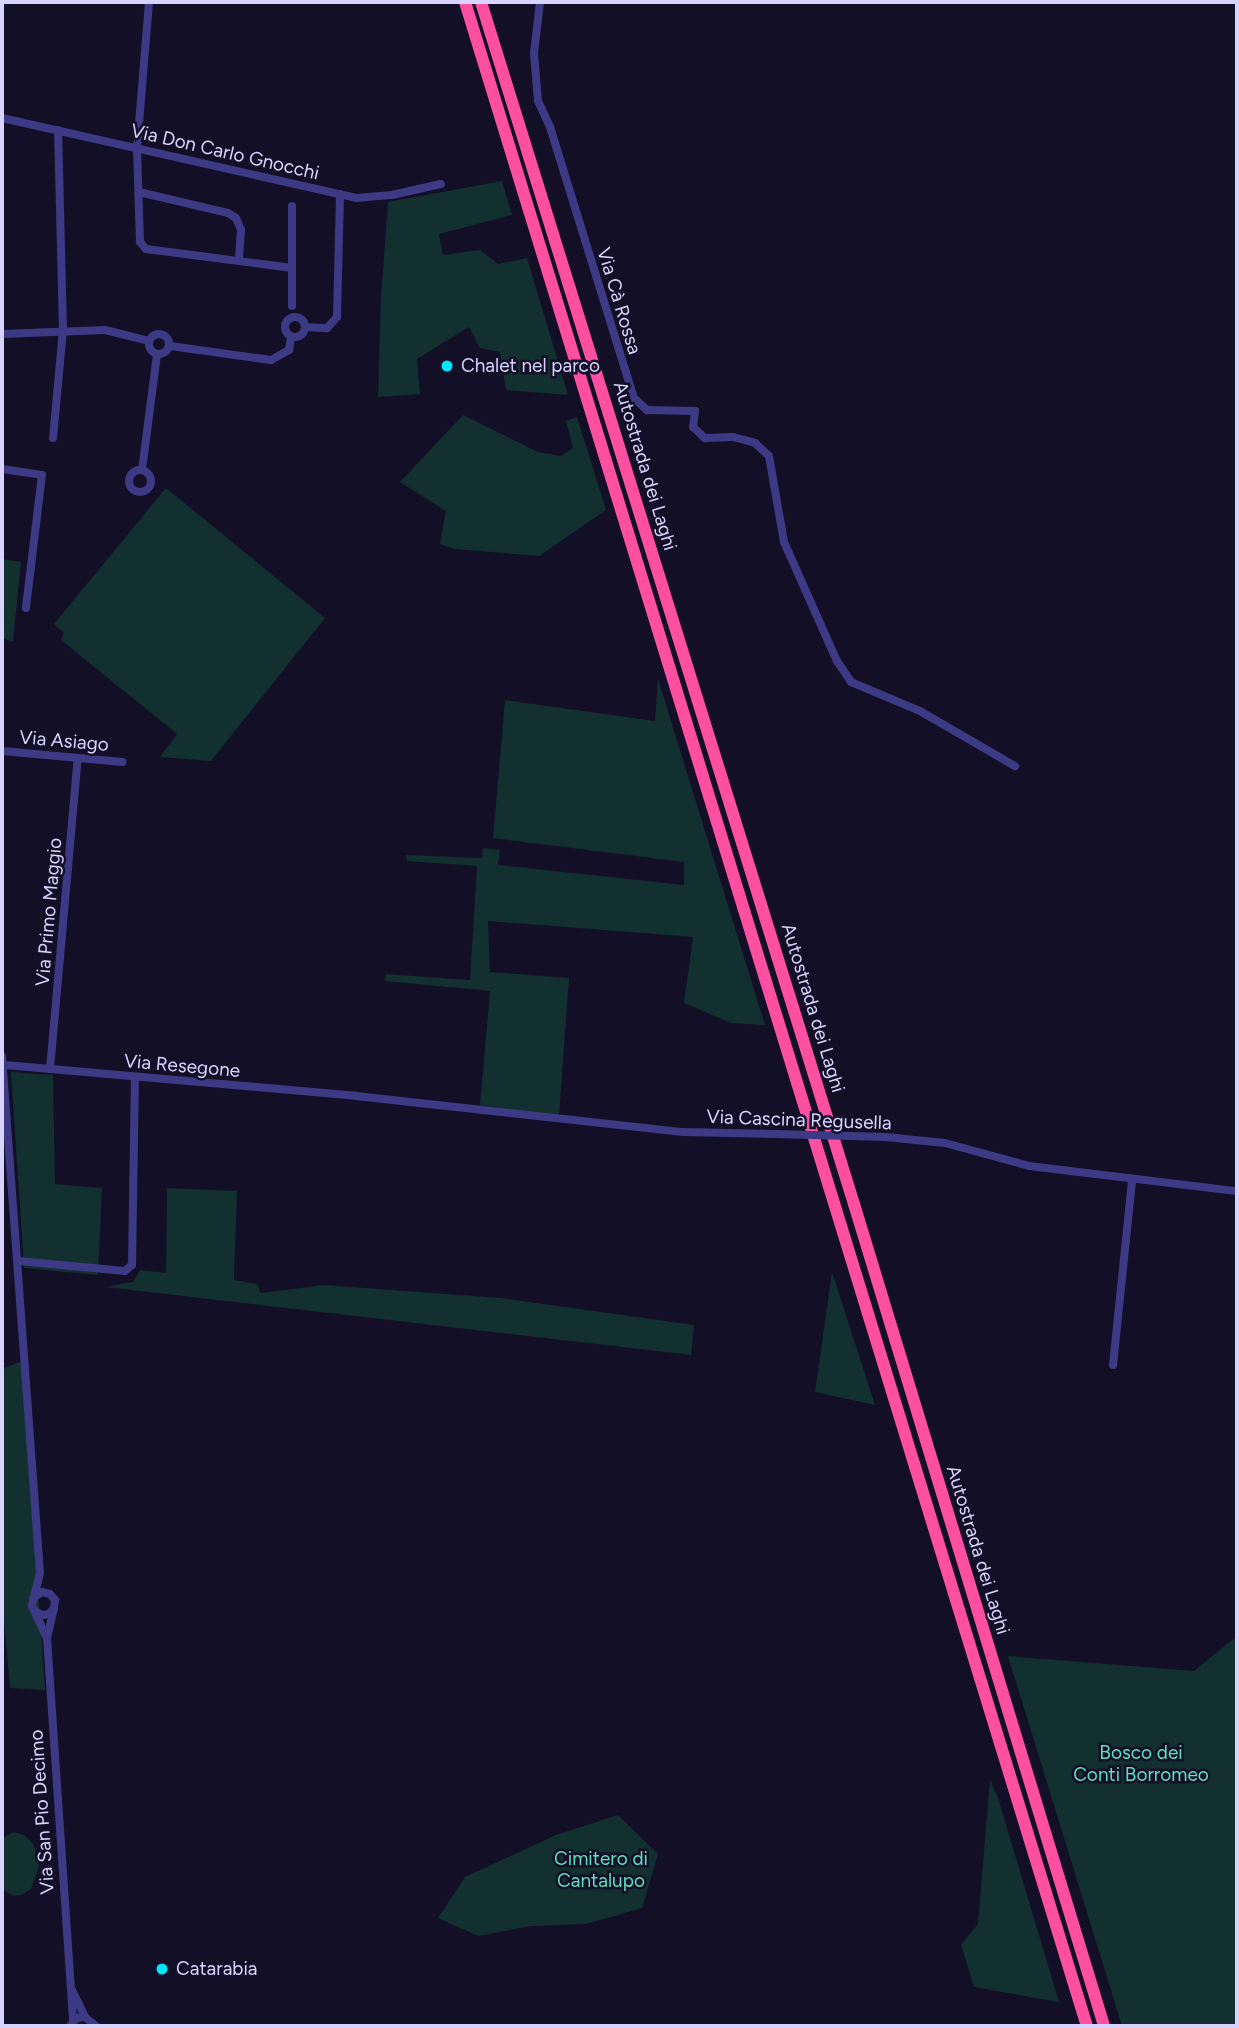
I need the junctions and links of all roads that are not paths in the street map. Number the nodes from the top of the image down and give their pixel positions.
1 (149, 2) edge
2 (465, 2) edge
3 (481, 2) edge
4 (540, 2) edge
5 (2, 118) edge
6 (58, 130) junction
7 (138, 148) junction
8 (441, 184) dead end
9 (139, 192) junction
10 (340, 194) junction
11 (292, 206) dead end
12 (239, 261) junction
13 (292, 268) junction
14 (292, 306) dead end
15 (305, 327) junction
16 (63, 331) junction
17 (2, 334) edge
18 (291, 337) junction
19 (149, 341) junction
20 (170, 346) junction
21 (157, 355) junction
22 (53, 438) dead end
23 (2, 469) edge
24 (142, 470) dead end
25 (26, 608) dead end
26 (2, 751) edge
27 (78, 758) junction
28 (123, 762) dead end
29 (1015, 766) dead end
30 (3, 1060) edge
31 (50, 1069) junction
32 (135, 1077) junction
33 (356, 1096) joint
34 (1132, 1181) junction
35 (1237, 1191) edge
36 (19, 1261) junction
37 (1113, 1366) dead end
38 (40, 1573) junction
39 (53, 1597) junction
40 (33, 1598) junction
41 (54, 1608) junction
42 (33, 1610) junction
43 (47, 1638) junction
44 (69, 1984) junction
45 (85, 2017) junction
46 (72, 2024) edge
47 (96, 2026) edge
48 (1087, 2026) edge
49 (1104, 2026) edge

1 - 7 street
2 - 48 highway, Autostrada dei Laghi
3 - 49 highway, Autostrada dei Laghi
4 - 29 street, Via Cà Rossa
5 - 6 street, Via Don Carlo Gnocchi
6 - 7 street, Via Don Carlo Gnocchi
6 - 16 street
7 - 9 street
7 - 10 street, Via Don Carlo Gnocchi
8 - 10 street, Via Don Carlo Gnocchi
9 - 12 street
9 - 12 street
10 - 15 street
11 - 13 street
12 - 13 street
13 - 14 street
15 - 18 street
15 - 18 street
16 - 17 street
16 - 19 street
16 - 22 street
18 - 20 street
19 - 20 street
19 - 21 street
20 - 21 street
21 - 24 street
23 - 25 street
26 - 27 street, Via Asiago
27 - 28 street, Via Asiago
27 - 31 street, Via Primo Maggio
30 - 31 street, Via Resegone
30 - 36 street, Via San Pio Decimo
31 - 32 street, Via Resegone
32 - 33 street, Via Resegone
32 - 36 street
33 - 34 street, Via Cascina Regusella, bridge
34 - 35 street, Via Cascina Regusella
34 - 37 street
36 - 38 street, Via San Pio Decimo
38 - 39 street, Via San Pio Decimo
38 - 40 street, Via San Pio Decimo
39 - 40 street
39 - 41 street, Via San Pio Decimo
40 - 42 street, Via San Pio Decimo
41 - 42 street
41 - 43 street, Via San Pio Decimo
42 - 43 street, Via San Pio Decimo
43 - 44 street, Via San Pio Decimo
44 - 45 street, Via San Pio Decimo
44 - 46 street, Via San Pio Decimo
45 - 46 street
45 - 47 street

